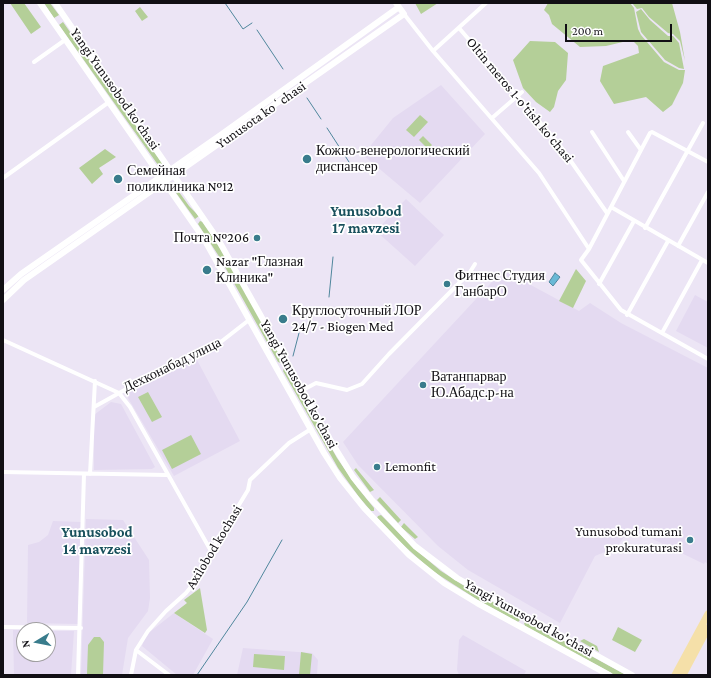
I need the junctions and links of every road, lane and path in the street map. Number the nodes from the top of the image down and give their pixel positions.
1 (40, 3) edge
2 (55, 3) edge
3 (486, 3) edge
4 (397, 5) edge
5 (404, 14) junction
6 (64, 17) junction
7 (54, 24) junction
8 (459, 28) junction
9 (65, 40) junction
10 (433, 51) junction
11 (34, 62) dead end
12 (522, 92) dead end
13 (517, 96) junction
14 (109, 102) junction
15 (492, 118) junction
16 (703, 123) dead end
17 (592, 132) dead end
18 (628, 132) dead end
19 (641, 150) junction
20 (687, 151) junction
21 (708, 162) edge
22 (171, 170) junction
23 (161, 176) junction
24 (175, 176) junction
25 (3, 178) edge
26 (624, 181) junction
27 (165, 182) junction
28 (708, 192) edge
29 (611, 207) junction
30 (606, 213) junction
31 (205, 219) junction
32 (634, 221) junction
33 (195, 225) junction
34 (645, 228) junction
35 (668, 241) junction
36 (678, 246) junction
37 (589, 249) junction
38 (702, 260) junction
39 (708, 263) edge
40 (475, 264) dead end
41 (599, 284) junction
42 (3, 290) edge
43 (3, 300) edge
44 (627, 315) junction
45 (250, 320) junction
46 (662, 333) junction
47 (3, 340) edge
48 (708, 359) edge
49 (287, 362) junction
50 (277, 368) junction
51 (95, 381) junction
52 (302, 390) junction
53 (119, 393) junction
54 (113, 396) junction
55 (125, 403) junction
56 (94, 407) junction
57 (311, 429) junction
58 (3, 472) edge
59 (84, 474) junction
60 (90, 474) junction
61 (167, 475) junction
62 (380, 509) junction
63 (372, 517) junction
64 (211, 552) junction
65 (520, 614) junction
66 (708, 614) edge
67 (516, 624) junction
68 (3, 627) edge
69 (81, 628) junction
70 (708, 628) edge
71 (136, 650) junction
72 (78, 675) edge
73 (131, 675) edge
74 (169, 675) edge
75 (609, 675) edge
76 (632, 675) edge
77 (675, 675) edge
78 (682, 675) edge

1 - 7 main road, Yangi Yunusobod ko'chasi
2 - 6 main road, Yangi Yunusobod ko'chasi
3 - 8 street
4 - 5 main road
4 - 22 main road, Yunusota koʻchasi
5 - 10 street
5 - 24 main road, Yunusota koʻchasi
6 - 7 main road
6 - 22 main road, Yangi Yunusobod ko'chasi
7 - 9 main road, Yangi Yunusobod ko'chasi
8 - 10 street
8 - 13 street, Oltin meros 1-o'tish ko'chasi
9 - 11 street
9 - 14 main road, Yangi Yunusobod ko'chasi
10 - 15 street
12 - 13 street
13 - 15 street
13 - 30 street, Oltin meros 1-o'tish ko'chasi
14 - 23 main road, Yangi Yunusobod ko'chasi
14 - 25 street
15 - 37 street
16 - 20 street
17 - 26 street
18 - 19 street
19 - 20 street
19 - 26 street
20 - 21 street
20 - 34 street
22 - 23 main road, Yunusota koʻchasi
22 - 24 main road, Yangi Yunusobod ko'chasi
23 - 27 main road, Yangi Yunusobod ko'chasi
23 - 42 main road, Yunusota koʻchasi
24 - 27 main road, Yunusota koʻchasi
24 - 31 main road, Yangi Yunusobod ko'chasi
26 - 29 street
27 - 33 main road, Yangi Yunusobod ko'chasi
27 - 43 main road, Yunusota koʻchasi
28 - 36 street
29 - 30 street
29 - 32 street
30 - 37 street
31 - 33 main road
31 - 49 main road, Yangi Yunusobod ko'chasi
32 - 34 street
32 - 41 street
33 - 45 main road, Yangi Yunusobod ko'chasi
34 - 35 street
35 - 36 street
35 - 44 street
36 - 38 street
37 - 41 street
38 - 39 street
38 - 46 street
40 - 52 street
41 - 44 street
44 - 46 street
45 - 50 main road, Yangi Yunusobod ko'chasi
45 - 53 street, Дехконабад улица
46 - 48 street
47 - 51 street, Дехконабад улица
49 - 50 main road
49 - 52 main road, Yangi Yunusobod ko'chasi
50 - 57 main road, Yangi Yunusobod ko'chasi
51 - 53 street, Дехконабад улица
51 - 56 street
52 - 62 main road, Yangi Yunusobod ko'chasi
53 - 54 street
53 - 55 street
54 - 55 street
54 - 56 street
55 - 61 street
56 - 60 street
57 - 63 main road, Yangi Yunusobod ko'chasi
57 - 64 street, Axilobod kochasi
58 - 59 street
59 - 60 street
59 - 69 street
60 - 61 street
61 - 64 street
62 - 63 main road
62 - 65 main road, Yangi Yunusobod ko'chasi
63 - 67 main road, Yangi Yunusobod ko'chasi
64 - 71 street, Axilobod kochasi
65 - 67 main road
65 - 76 main road, Yangi Yunusobod ko'chasi
66 - 77 main road
67 - 75 main road, Yangi Yunusobod ko'chasi
68 - 69 street
69 - 72 street
70 - 78 main road
71 - 73 street, Axilobod kochasi
71 - 74 street

